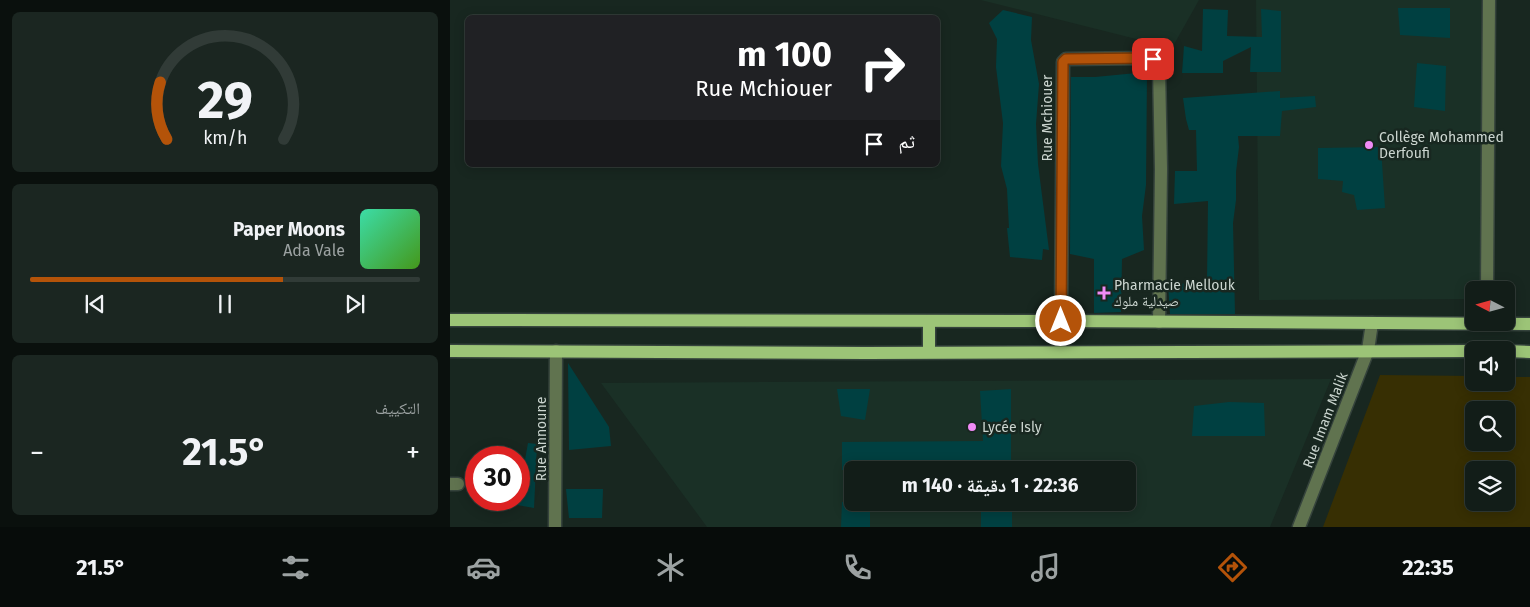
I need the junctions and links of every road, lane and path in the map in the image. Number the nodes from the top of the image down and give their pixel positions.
1 (1489, 0) edge
2 (1487, 281) edge
3 (450, 320) edge
4 (1061, 321) junction
5 (929, 322) junction
6 (1159, 322) junction
7 (1372, 323) junction
8 (1465, 323) edge
9 (1515, 324) edge
10 (1530, 324) edge
11 (1368, 350) junction
12 (450, 351) edge
13 (556, 351) junction
14 (1465, 351) edge
15 (1515, 351) edge
16 (929, 352) junction
17 (1530, 352) edge
18 (555, 527) edge
19 (1299, 527) edge

1 - 2 street
3 - 5 main road
4 - 5 main road
4 - 6 main road
4 - 6 street, Rue Mchiouer
5 - 16 main road
6 - 7 main road
7 - 8 main road
7 - 11 street, Rue Imam Malik
9 - 10 main road
11 - 14 main road
11 - 16 main road
11 - 19 street, Rue Imam Malik
12 - 13 main road
13 - 16 main road
13 - 18 street, Rue Announe
15 - 17 main road

